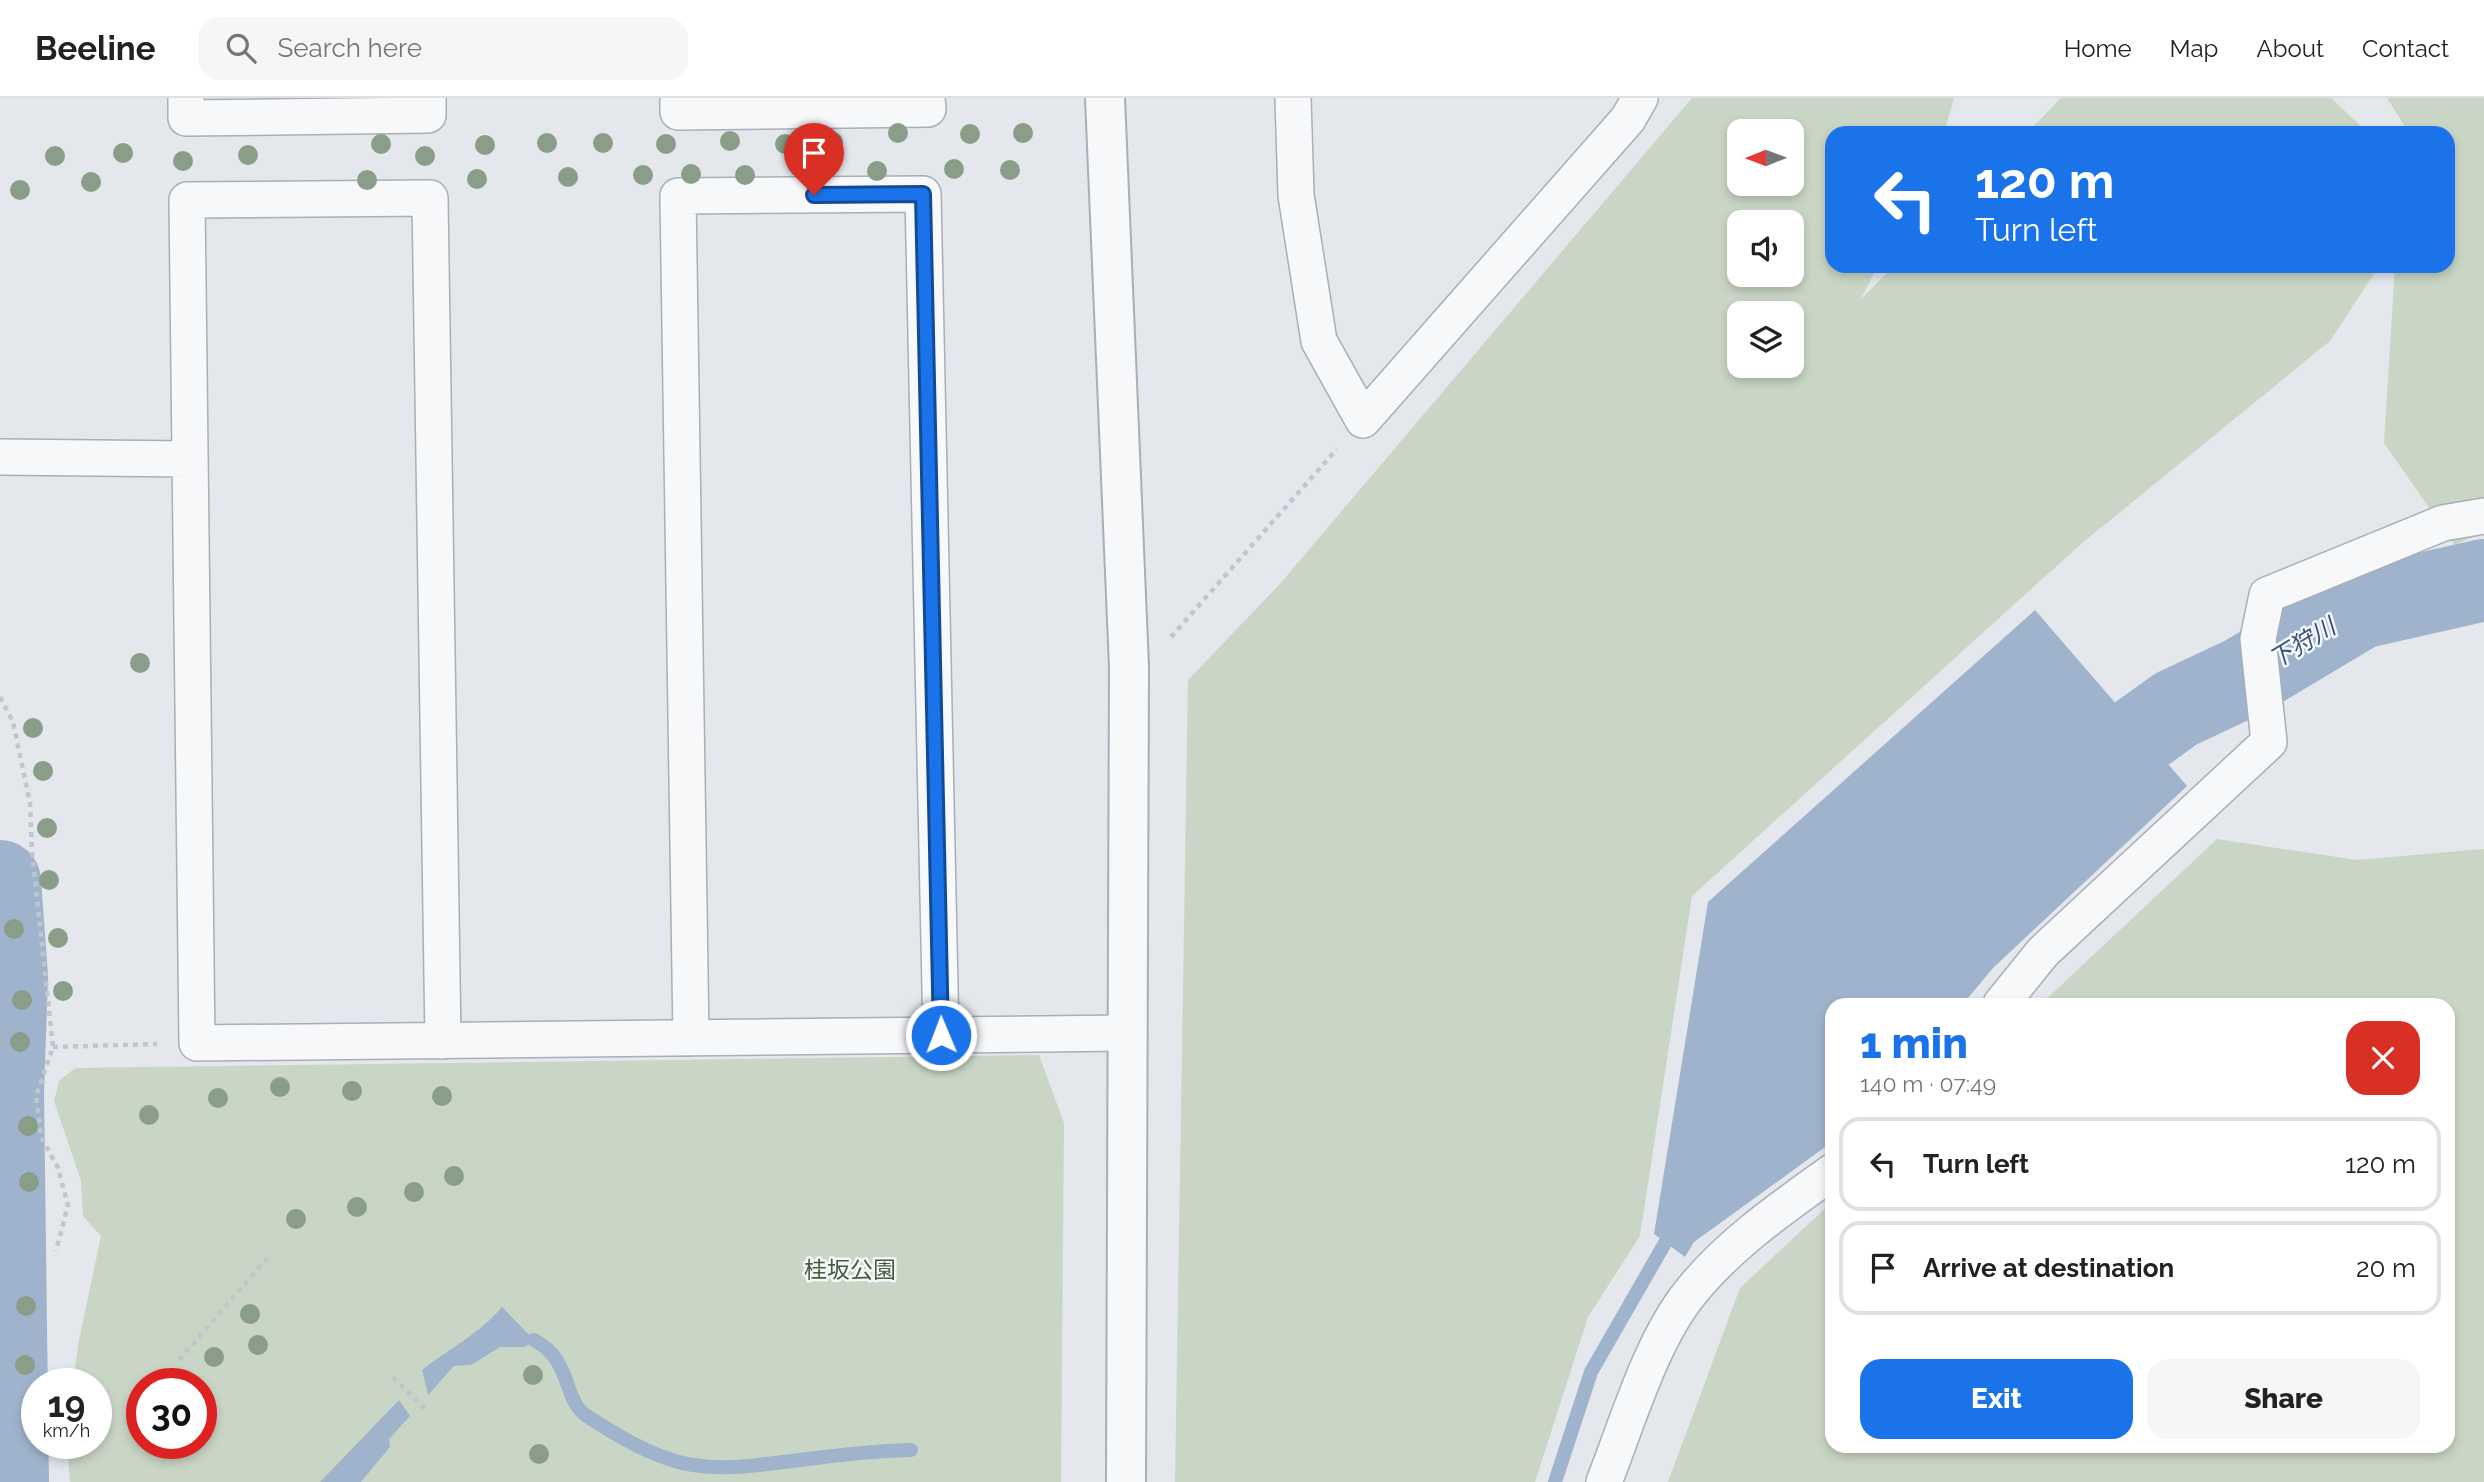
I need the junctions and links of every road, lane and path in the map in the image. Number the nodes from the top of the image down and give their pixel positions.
1 (186, 98) edge
2 (428, 98) edge
3 (678, 98) edge
4 (927, 98) edge
5 (1105, 98) edge
6 (1293, 98) edge
7 (1640, 98) edge
8 (1363, 420) junction
9 (0, 457) edge
10 (190, 460) junction
11 (2484, 516) edge
12 (1166, 643) dead end
13 (0, 696) edge
14 (2006, 998) edge
15 (1128, 1032) junction
16 (941, 1035) junction
17 (691, 1038) junction
18 (443, 1041) junction
19 (197, 1043) junction
20 (53, 1047) junction
21 (1825, 1177) edge
22 (56, 1251) dead end
23 (270, 1255) dead end
24 (179, 1360) dead end
25 (393, 1377) dead end
26 (428, 1412) dead end
27 (1126, 1482) edge
28 (1604, 1482) edge

1 - 2 street
3 - 4 street
5 - 15 street
6 - 8 street
7 - 8 street
8 - 12 path
9 - 10 street
10 - 18 street
10 - 19 street
11 - 14 street
13 - 20 path
15 - 16 street
15 - 27 street
16 - 17 street
16 - 17 street
17 - 18 street
18 - 19 street
19 - 20 path
20 - 22 path
21 - 28 street
23 - 24 path
25 - 26 path

